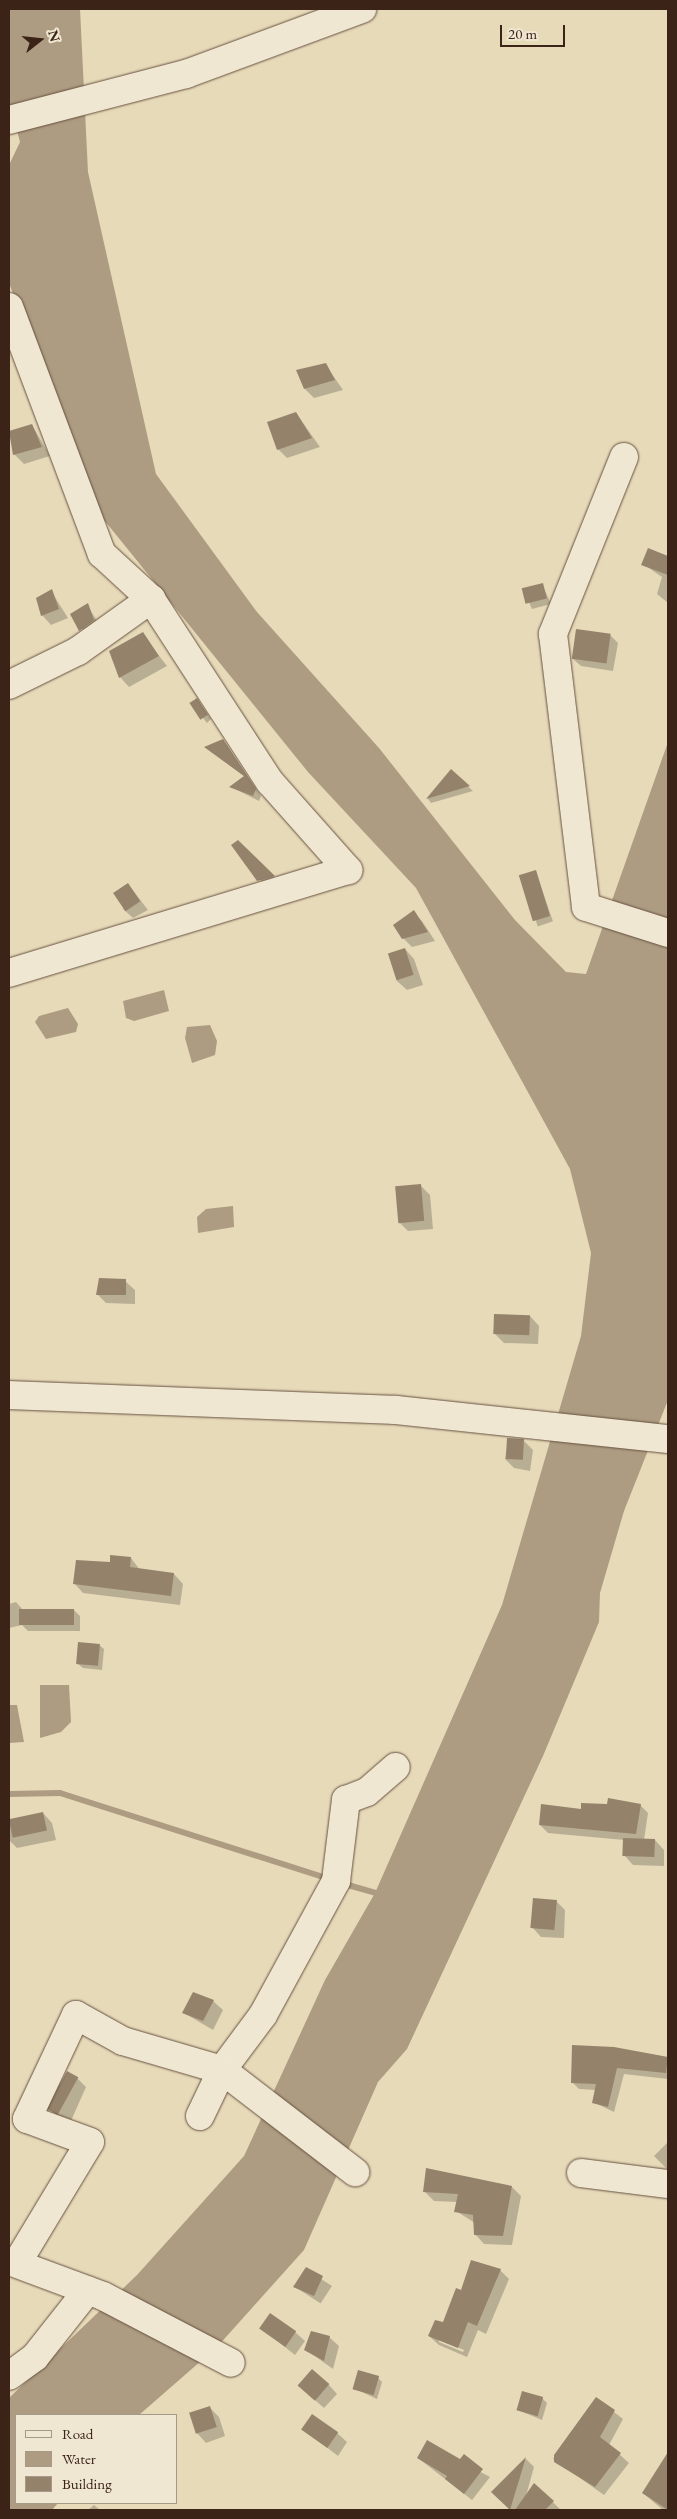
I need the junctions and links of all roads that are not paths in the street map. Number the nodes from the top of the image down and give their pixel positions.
1 (362, 9) edge
2 (9, 120) edge
3 (9, 307) edge
4 (624, 457) dead end
5 (151, 599) junction
6 (9, 685) edge
7 (668, 933) edge
8 (9, 974) edge
9 (9, 1395) edge
10 (668, 1439) edge
11 (396, 1766) dead end
12 (222, 2070) junction
13 (200, 2116) dead end
14 (351, 2168) dead end
15 (581, 2173) dead end
16 (668, 2184) edge
17 (13, 2262) edge
18 (96, 2293) junction
19 (226, 2360) dead end
20 (9, 2376) edge

1 - 2 street
3 - 5 street
4 - 7 street
5 - 6 street
5 - 8 street
9 - 10 street
11 - 12 street
12 - 13 street
12 - 14 street
12 - 17 street
15 - 16 street
17 - 18 street
18 - 19 street
18 - 20 street

